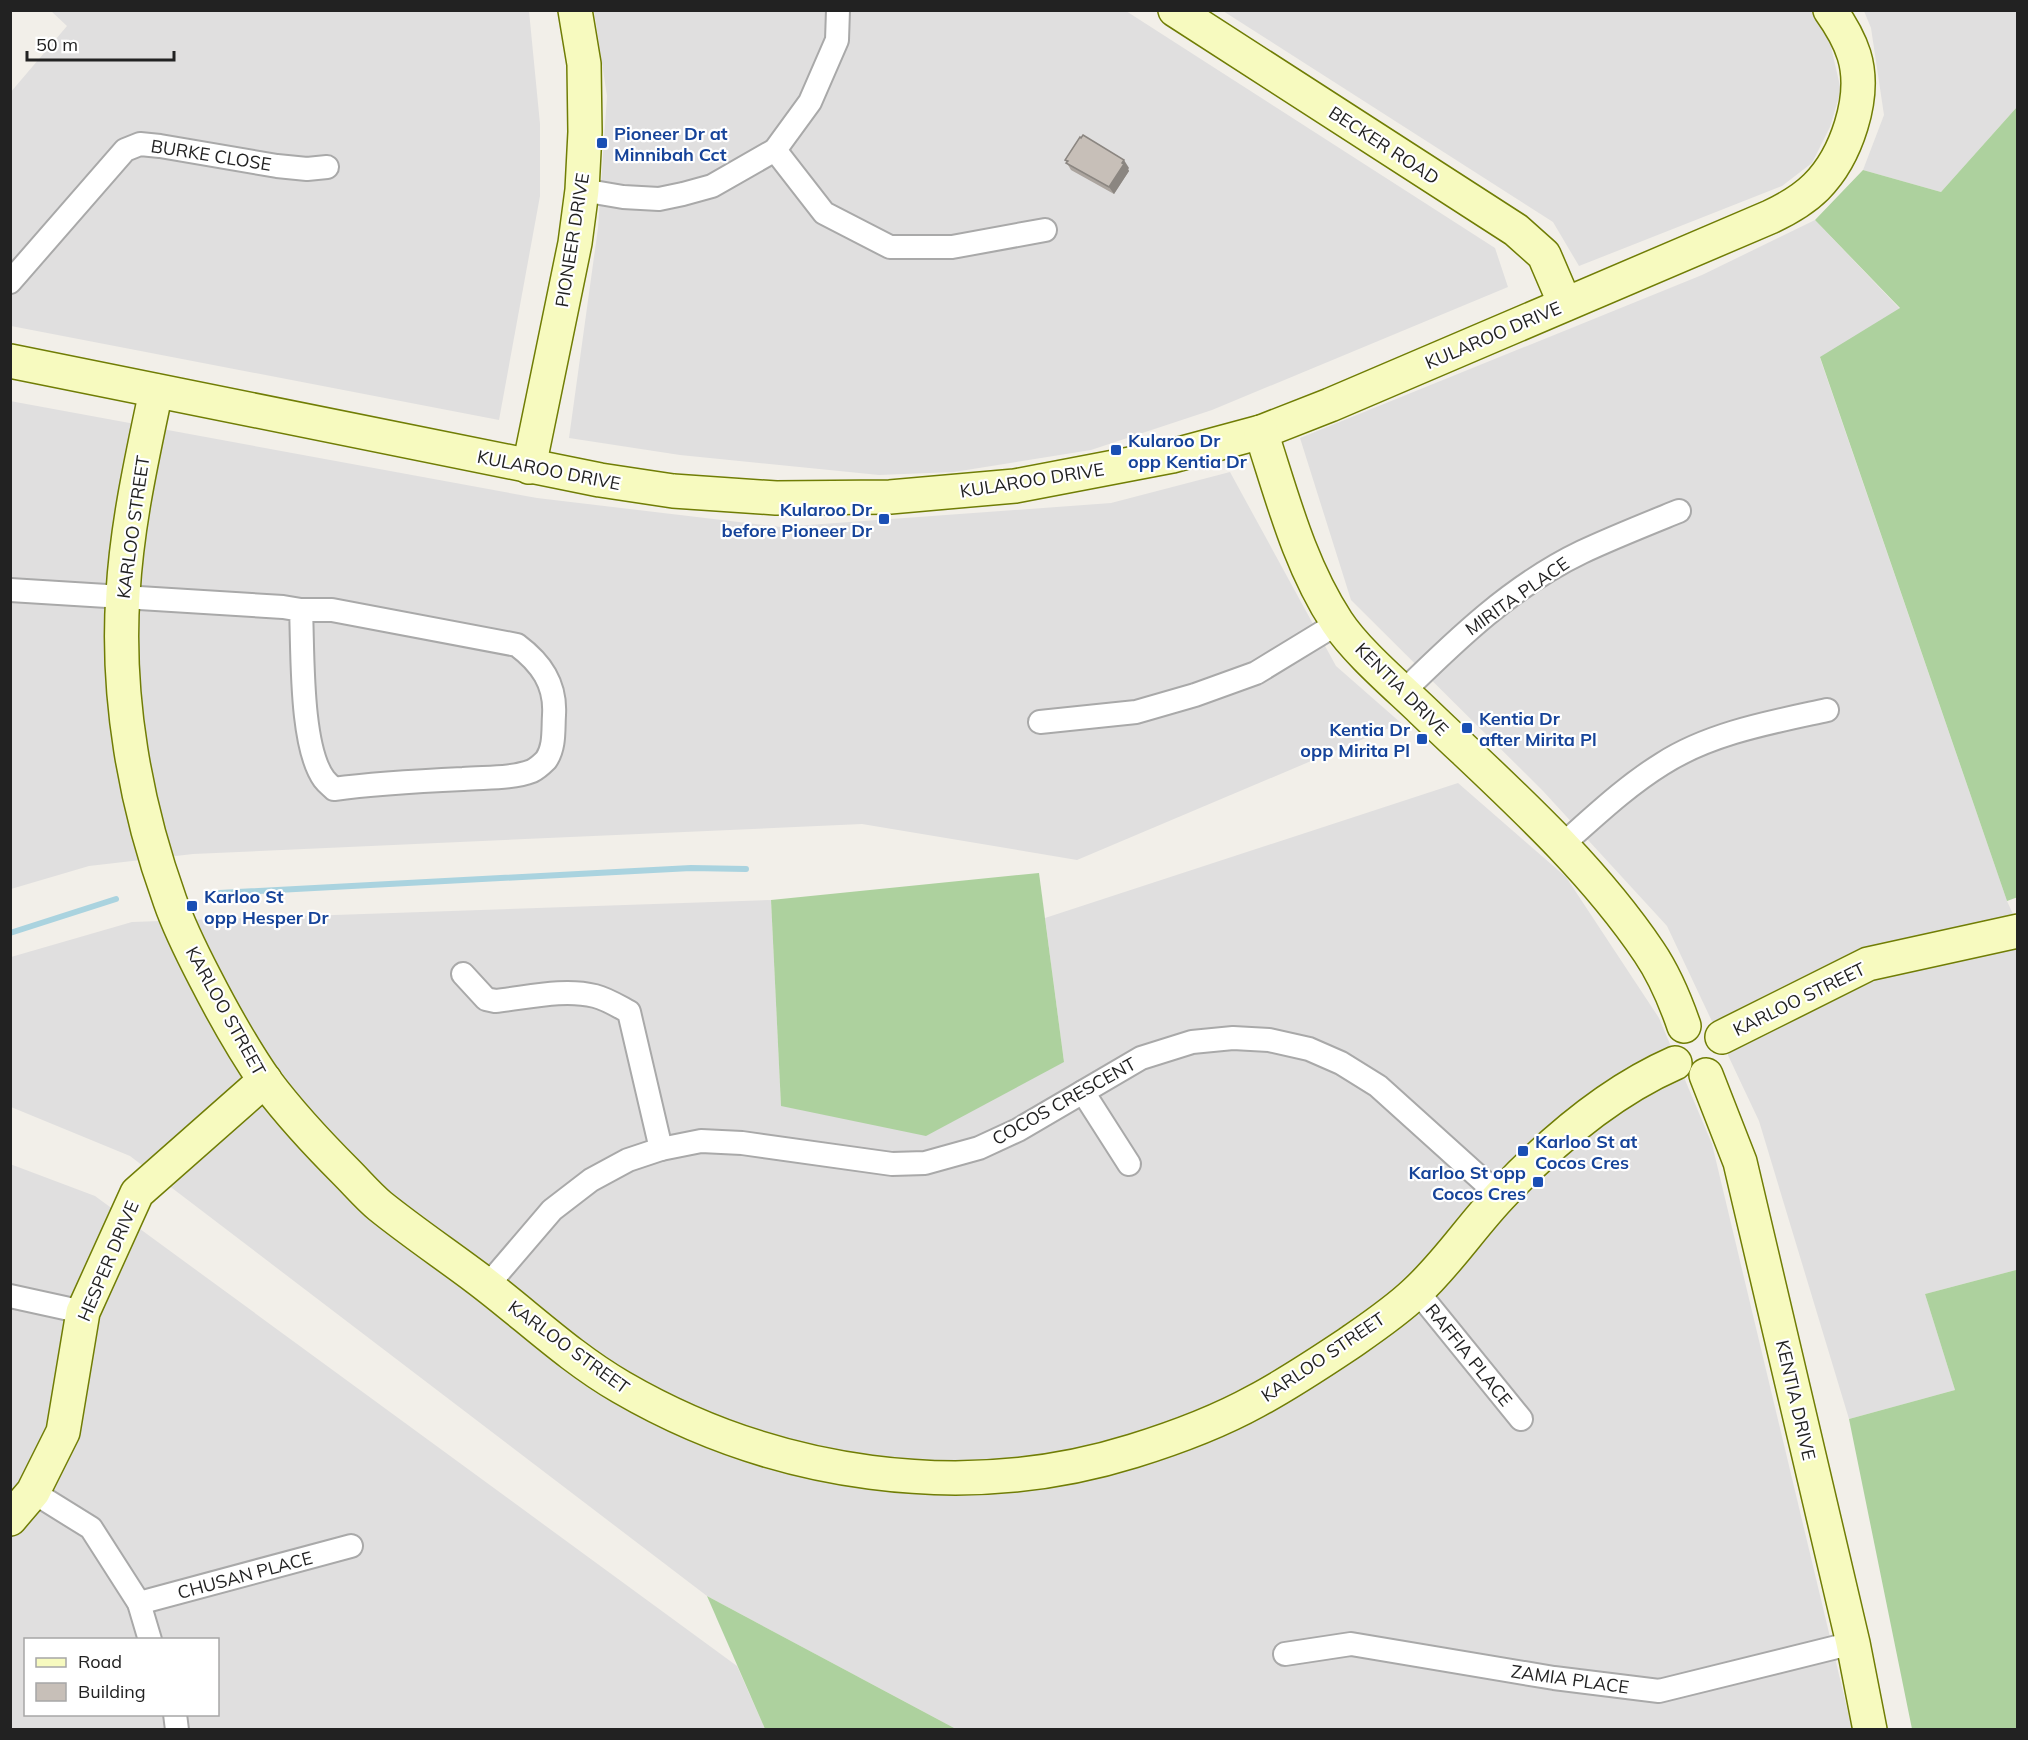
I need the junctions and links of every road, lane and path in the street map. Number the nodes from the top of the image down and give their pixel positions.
1 (575, 10) edge
2 (838, 10) edge
3 (1175, 10) edge
4 (1830, 10) edge
5 (775, 150) junction
6 (327, 167) dead end
7 (582, 190) junction
8 (1045, 230) dead end
9 (10, 282) edge
10 (1565, 304) junction
11 (10, 361) edge
12 (156, 391) junction
13 (1261, 432) junction
14 (529, 467) junction
15 (1679, 511) dead end
16 (10, 590) edge
17 (122, 596) junction
18 (301, 610) junction
19 (1338, 623) junction
20 (1403, 692) junction
21 (1827, 710) dead end
22 (1040, 722) dead end
23 (1562, 845) junction
24 (2018, 931) edge
25 (463, 974) dead end
26 (1684, 1026) junction
27 (1722, 1037) junction
28 (1675, 1063) junction
29 (1706, 1075) junction
30 (265, 1080) junction
31 (1083, 1092) junction
32 (661, 1149) junction
33 (1129, 1164) dead end
34 (1500, 1196) junction
35 (487, 1286) junction
36 (1417, 1291) junction
37 (10, 1296) edge
38 (83, 1312) junction
39 (1521, 1419) dead end
40 (33, 1492) junction
41 (10, 1519) edge
42 (351, 1546) dead end
43 (139, 1604) junction
44 (149, 1638) edge
45 (1852, 1643) junction
46 (1285, 1654) dead end
47 (1870, 1730) edge

1 - 7 street, PIONEER DRIVE
2 - 5 street
3 - 10 street, BECKER ROAD
4 - 10 street, KULAROO DRIVE
5 - 7 street
5 - 8 street
6 - 9 street, BURKE CLOSE
7 - 14 street, PIONEER DRIVE
10 - 13 street, KULAROO DRIVE
11 - 12 street, KULAROO DRIVE
12 - 14 street, KULAROO DRIVE
12 - 17 street, KARLOO STREET
13 - 14 street, KULAROO DRIVE
13 - 19 street, KENTIA DRIVE
15 - 20 street, MIRITA PLACE
16 - 17 street
17 - 18 street
17 - 30 street, KARLOO STREET
18 - 18 street
19 - 20 street, KENTIA DRIVE
19 - 22 street
20 - 23 street, KENTIA DRIVE
21 - 23 street
23 - 26 street, KENTIA DRIVE
24 - 27 street, KARLOO STREET
25 - 32 street
26 - 27 street
26 - 28 street
27 - 29 street
28 - 29 street
28 - 34 street, KARLOO STREET
29 - 45 street, KENTIA DRIVE
30 - 35 street, KARLOO STREET
30 - 38 street, HESPER DRIVE
31 - 32 street, COCOS CRESCENT
31 - 33 street
31 - 34 street, COCOS CRESCENT
32 - 35 street, COCOS CRESCENT
34 - 36 street, KARLOO STREET
35 - 36 street, KARLOO STREET
36 - 39 street, RAFFIA PLACE
37 - 38 street
38 - 40 street, HESPER DRIVE
40 - 41 street, HESPER DRIVE
40 - 43 street
42 - 43 street, CHUSAN PLACE
43 - 44 street
45 - 46 street, ZAMIA PLACE
45 - 47 street, KENTIA DRIVE

